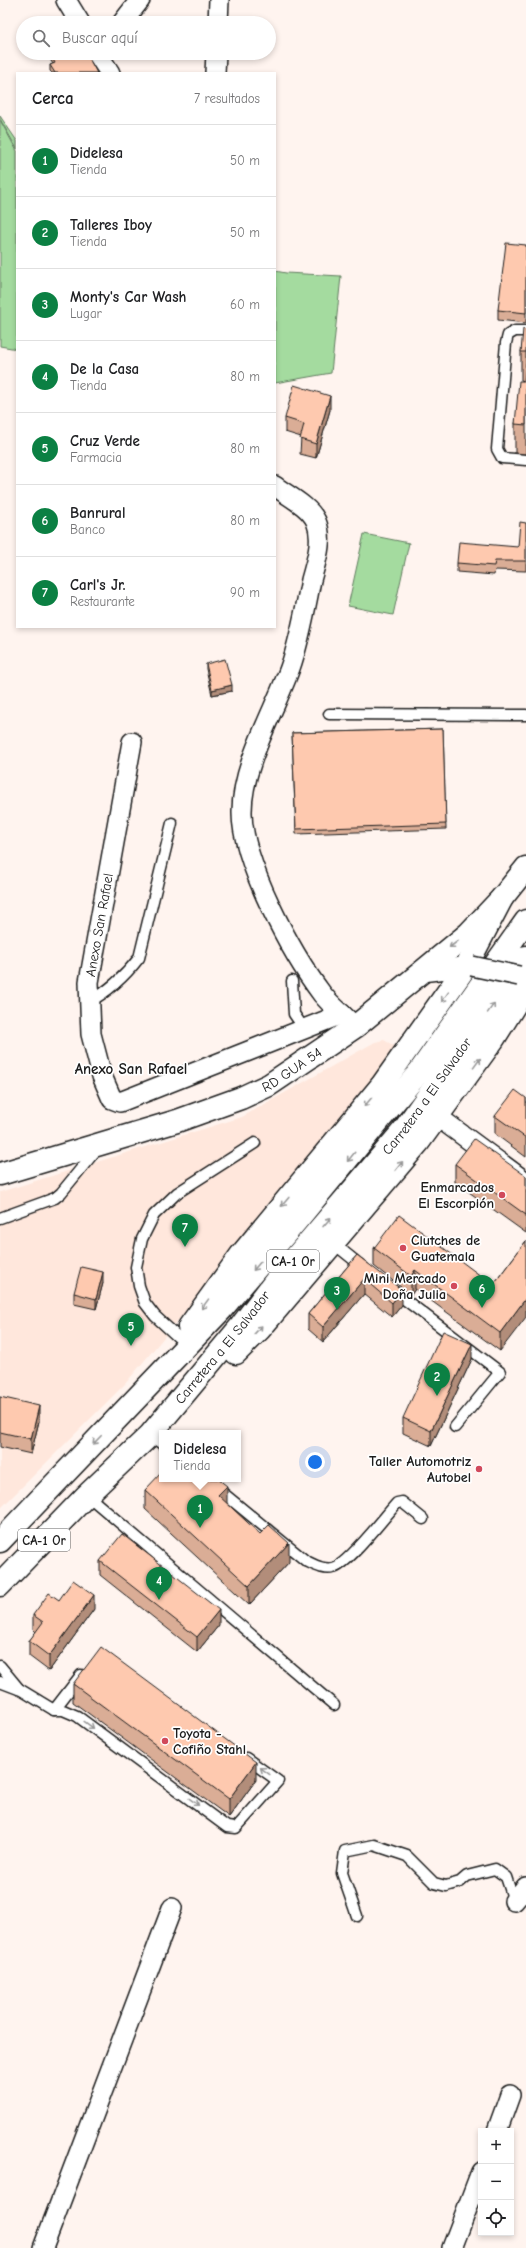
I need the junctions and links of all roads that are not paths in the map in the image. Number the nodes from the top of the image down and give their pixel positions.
1 (66, 0) edge
2 (140, 0) edge
3 (219, 0) edge
4 (76, 16) edge
5 (127, 16) edge
6 (218, 16) edge
7 (102, 60) edge
8 (216, 60) edge
9 (109, 72) edge
10 (215, 72) edge
11 (526, 331) edge
12 (526, 460) edge
13 (276, 487) edge
14 (329, 714) dead end
15 (526, 715) edge
16 (132, 742) dead end
17 (172, 823) dead end
18 (526, 868) edge
19 (502, 898) junction
20 (526, 921) edge
21 (470, 966) junction
22 (420, 972) junction
23 (524, 974) edge
24 (292, 982) dead end
25 (90, 1002) junction
26 (349, 1020) junction
27 (305, 1030) junction
28 (438, 1117) junction
29 (255, 1143) dead end
30 (99, 1146) junction
31 (0, 1174) edge
32 (526, 1182) edge
33 (0, 1218) edge
34 (333, 1243) junction
35 (372, 1274) edge
36 (384, 1283) edge
37 (180, 1339) junction
38 (124, 1412) junction
39 (455, 1427) dead end
40 (163, 1430) edge
41 (165, 1430) edge
42 (156, 1440) edge
43 (210, 1482) edge
44 (87, 1495) junction
45 (31, 1509) junction
46 (424, 1518) dead end
47 (0, 1541) edge
48 (0, 1553) edge
49 (0, 1585) edge
50 (0, 1666) edge
51 (87, 1668) edge
52 (0, 1682) edge
53 (21, 1690) junction
54 (334, 1704) dead end
55 (54, 1710) junction
56 (240, 1753) edge
57 (520, 1894) edge
58 (172, 1908) dead end
59 (358, 1916) dead end
60 (510, 2095) dead end
61 (498, 2128) edge
62 (478, 2180) edge
63 (43, 2248) edge
64 (452, 2248) edge

1 - 4 street
2 - 5 street
3 - 6 street
7 - 9 street
8 - 10 street
11 - 12 lane
13 - 26 street
14 - 15 lane
16 - 25 street, Anexo San Rafael
17 - 25 lane
18 - 19 main road, RD GUA 54
19 - 21 main road
19 -> 22 main road, RD GUA 54
20 -> 38 main road, Carretera a El Salvador / CA-1 Or
21 - 22 street
21 - 23 street, bridge
21 -> 37 main road
22 - 26 main road, RD GUA 54
28 -> 23 main road
40 -> 23 main road, Carretera a El Salvador / CA-1 Or
24 - 27 lane
25 - 27 street, Anexo San Rafael
26 - 27 street
26 - 30 main road, RD GUA 54
28 - 32 street
34 -> 28 main road
29 - 37 lane
30 - 31 main road, RD GUA 54
30 - 33 lane
34 - 35 lane
41 -> 34 main road
36 - 39 lane
37 - 38 main road
38 -> 45 main road, Carretera a El Salvador / CA-1 Or
42 - 44 main road, Carretera a El Salvador / CA-1 Or
43 - 46 lane
44 - 45 main road
44 - 49 main road, Carretera a El Salvador / CA-1 Or
44 - 54 lane
45 - 47 main road, Carretera a El Salvador / CA-1 Or
45 - 48 main road
50 - 53 lane
51 - 55 lane
52 - 53 lane
53 - 55 lane
55 -> 56 lane
57 - 59 lane
58 - 63 street
60 - 61 street
62 - 64 street

